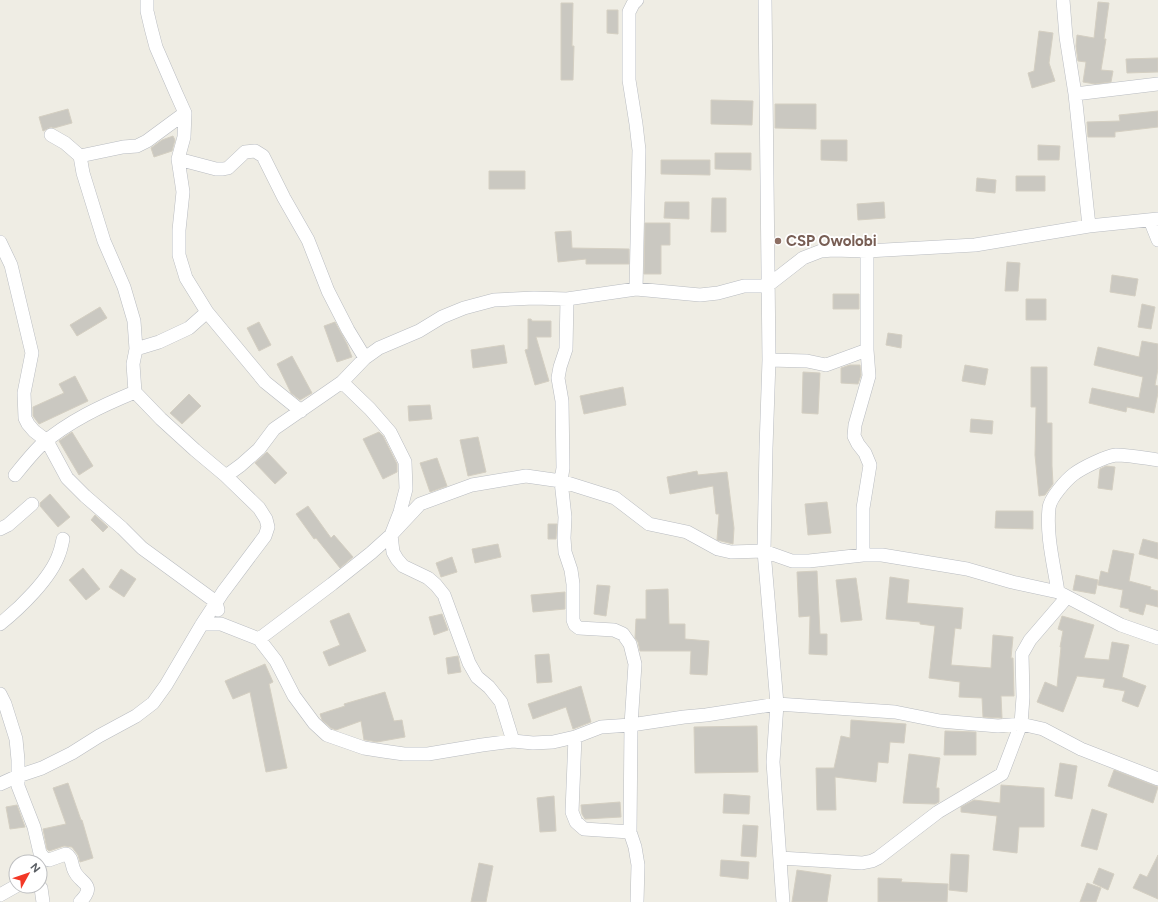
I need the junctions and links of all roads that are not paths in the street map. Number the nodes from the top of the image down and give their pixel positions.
1 (147, 0) edge
2 (637, 0) edge
3 (765, 0) edge
4 (1063, 0) edge
5 (1158, 84) edge
6 (1075, 94) junction
7 (185, 113) junction
8 (51, 135) dead end
9 (80, 156) junction
10 (178, 159) junction
11 (1154, 220) edge
12 (1089, 226) junction
13 (1158, 240) edge
14 (0, 242) edge
15 (867, 251) junction
16 (767, 286) junction
17 (636, 290) junction
18 (567, 299) junction
19 (207, 312) junction
20 (136, 349) junction
21 (867, 350) junction
22 (365, 358) junction
23 (769, 360) junction
24 (342, 382) junction
25 (135, 392) junction
26 (301, 411) junction
27 (47, 441) junction
28 (1158, 460) edge
29 (15, 475) dead end
30 (226, 476) junction
31 (561, 481) junction
32 (32, 504) dead end
33 (0, 529) edge
34 (390, 534) junction
35 (63, 539) dead end
36 (764, 551) junction
37 (863, 555) junction
38 (1063, 595) junction
39 (216, 602) junction
40 (0, 624) edge
41 (202, 624) junction
42 (221, 624) junction
43 (1158, 638) edge
44 (259, 639) junction
45 (0, 694) edge
46 (777, 704) junction
47 (1021, 724) junction
48 (631, 725) junction
49 (575, 736) junction
50 (513, 741) junction
51 (18, 776) junction
52 (1158, 778) edge
53 (0, 784) edge
54 (630, 832) junction
55 (780, 858) junction
56 (80, 902) edge
57 (637, 902) edge
58 (783, 902) edge

1 - 7 street
2 - 17 street
3 - 16 street
4 - 6 street
5 - 6 street
6 - 12 street
7 - 9 street
7 - 10 street
8 - 9 street
9 - 20 street
10 - 19 street
10 - 22 street
11 - 12 street
11 - 13 street
12 - 15 street
14 - 27 street
15 - 16 street
15 - 21 street
16 - 17 street
16 - 23 street
17 - 18 street
18 - 22 street
18 - 31 street
19 - 20 street
19 - 26 street
20 - 25 street
21 - 23 street
21 - 37 street
22 - 24 street
23 - 36 street
24 - 26 street
24 - 34 street
25 - 27 street
25 - 30 street
26 - 30 street
27 - 29 street
27 - 39 street
28 - 38 street
30 - 39 street
31 - 34 street
31 - 36 street
31 - 48 street
32 - 33 street
34 - 44 street
34 - 50 street
35 - 40 street
36 - 37 street
36 - 46 street
37 - 38 street
38 - 43 street
38 - 47 street
39 - 41 street
39 - 42 street
41 - 42 street
41 - 51 street
42 - 44 street
44 - 50 street
45 - 51 street
46 - 47 street
46 - 48 street
46 - 55 street
47 - 52 street
47 - 55 street
48 - 49 street
48 - 54 street
49 - 50 street
49 - 54 street
51 - 53 street
51 - 56 street
54 - 57 street
55 - 58 street

